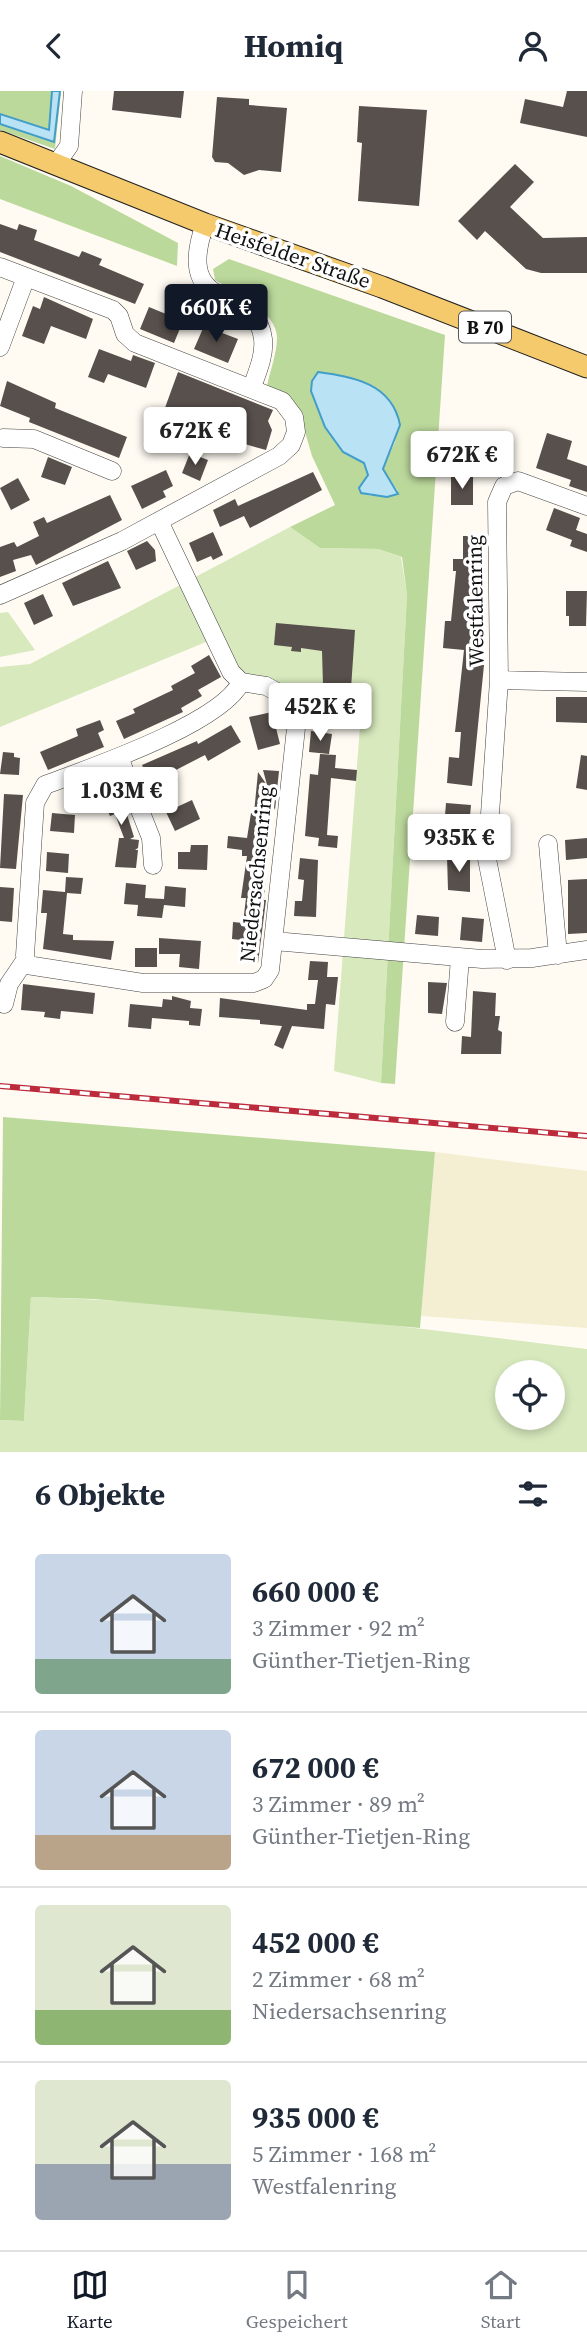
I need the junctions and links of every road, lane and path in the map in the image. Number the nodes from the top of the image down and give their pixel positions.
1 (74, 91) edge
2 (0, 142) edge
3 (56, 164) junction
4 (205, 224) junction
5 (0, 267) edge
6 (26, 277) junction
7 (0, 347) edge
8 (587, 367) edge
9 (253, 387) junction
10 (1, 440) edge
11 (112, 471) dead end
12 (587, 506) edge
13 (159, 521) junction
14 (0, 595) edge
15 (499, 680) junction
16 (241, 682) junction
17 (587, 682) edge
18 (119, 757) junction
19 (548, 844) dead end
20 (153, 865) dead end
21 (274, 941) junction
22 (587, 950) edge
23 (558, 955) junction
24 (460, 958) junction
25 (26, 959) junction
26 (507, 960) junction
27 (4, 1004) dead end
28 (455, 1022) dead end

1 - 3 street
2 - 3 main road, Heisfelder Straße / B 70
3 - 4 main road, Heisfelder Straße / B 70
4 - 8 main road, Heisfelder Straße / B 70
4 - 9 street
5 - 6 street
6 - 7 street
6 - 9 street
9 - 13 street
10 - 11 street
12 - 15 street, Westfalenring
13 - 14 street
13 - 16 street
15 - 17 street, Westfalenring
15 - 26 street, Westfalenring
16 - 18 street
16 - 21 street, Niedersachsenring
18 - 20 street
18 - 25 street
19 - 23 street
21 - 24 street
21 - 25 street, Niedersachsenring
22 - 23 street
23 - 26 street
24 - 26 street
24 - 28 street
25 - 27 street

